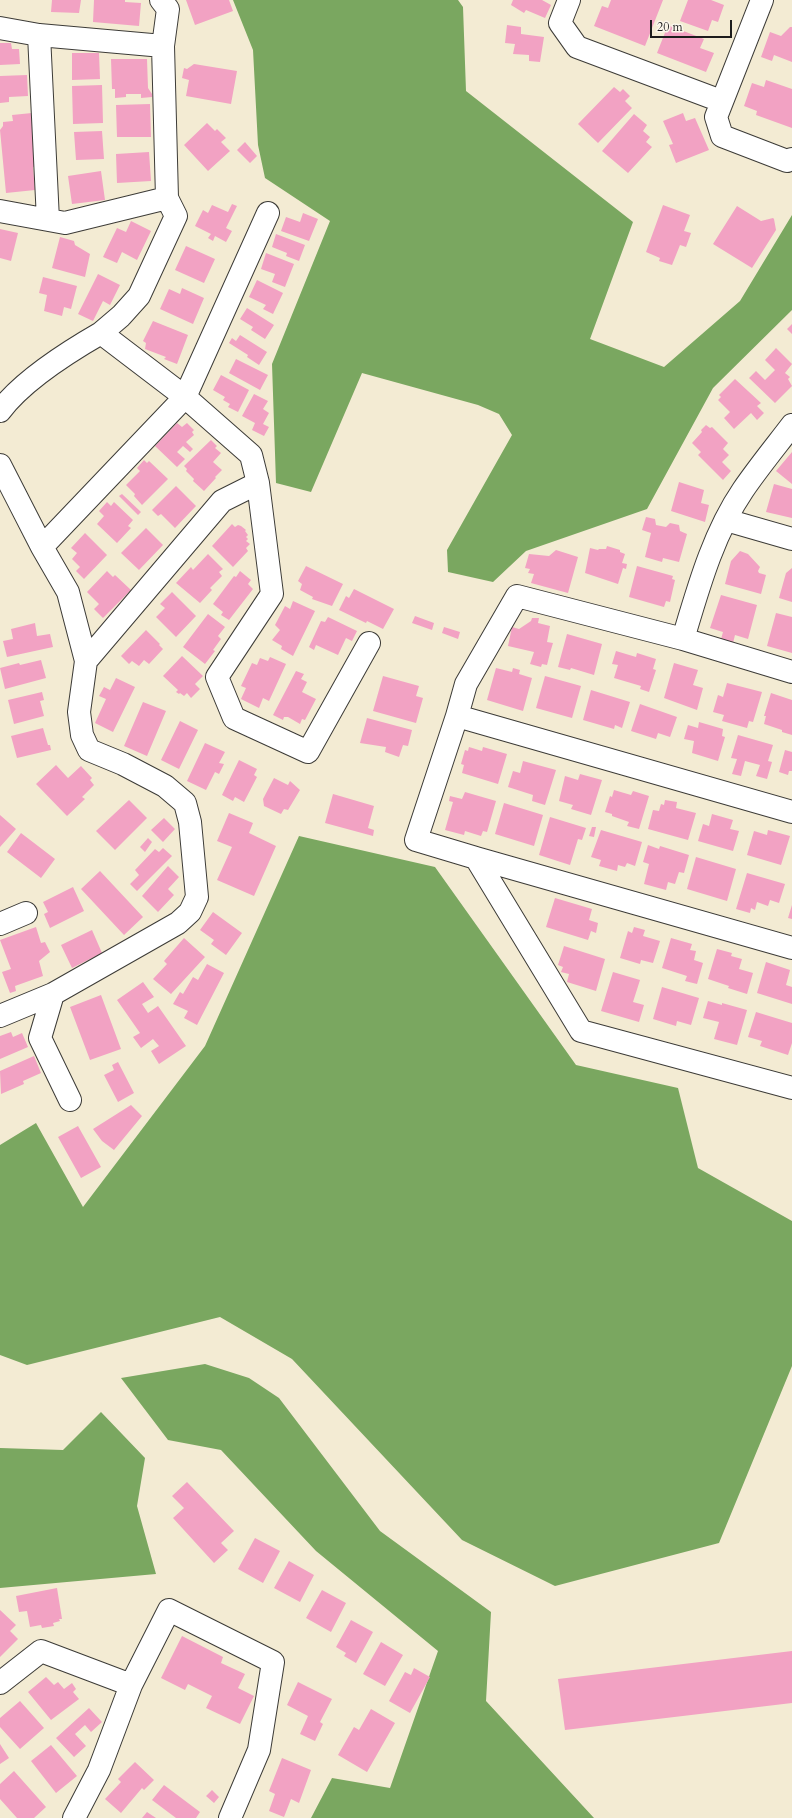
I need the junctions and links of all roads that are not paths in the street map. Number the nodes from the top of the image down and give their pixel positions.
1 (162, 0) edge
2 (569, 0) edge
3 (762, 0) edge
4 (0, 28) edge
5 (39, 35) junction
6 (163, 46) junction
7 (721, 101) junction
8 (792, 159) edge
9 (167, 198) junction
10 (0, 211) edge
11 (268, 213) dead end
12 (48, 220) junction
13 (101, 333) junction
14 (185, 396) junction
15 (0, 411) edge
16 (792, 425) edge
17 (0, 465) edge
18 (258, 483) junction
19 (726, 520) junction
20 (792, 539) edge
21 (42, 547) junction
22 (682, 639) junction
23 (369, 643) dead end
24 (86, 661) junction
25 (792, 672) edge
26 (457, 716) junction
27 (792, 812) edge
28 (476, 858) junction
29 (26, 913) dead end
30 (0, 924) edge
31 (792, 948) edge
32 (53, 994) junction
33 (0, 1016) edge
34 (792, 1088) edge
35 (70, 1100) dead end
36 (0, 1683) edge
37 (131, 1685) junction
38 (74, 1818) edge
39 (230, 1818) edge

1 - 6 street
2 - 7 street
3 - 7 street
4 - 5 street
5 - 6 street
5 - 12 street
6 - 9 street
7 - 8 street
9 - 12 street
9 - 13 street
10 - 12 street
11 - 14 street
13 - 14 street
13 - 15 street
14 - 18 street
14 - 21 street
16 - 19 street
17 - 21 street
18 - 23 street
18 - 24 street
19 - 20 street
19 - 22 street
21 - 24 street
22 - 25 street
22 - 26 street
24 - 32 street
26 - 27 street
26 - 28 street
28 - 31 street
28 - 34 street
29 - 30 street
32 - 33 street
32 - 35 street
36 - 37 street
37 - 38 street
37 - 39 street

